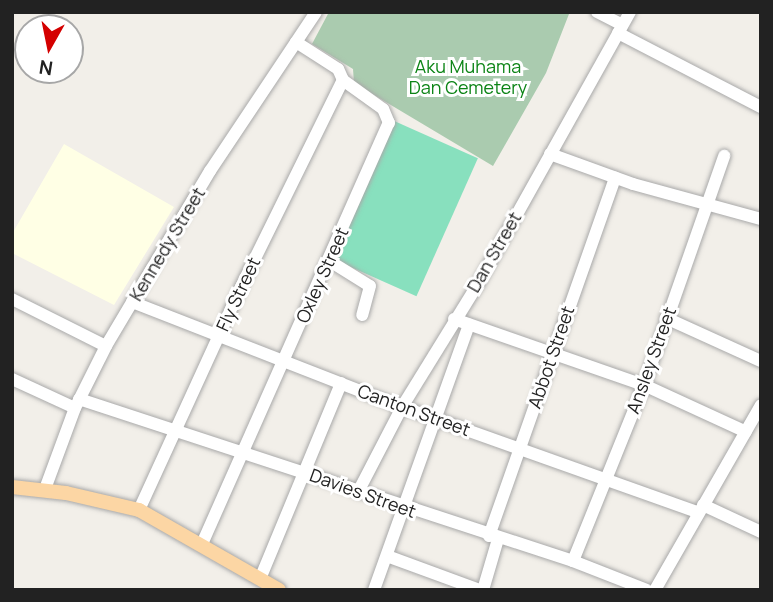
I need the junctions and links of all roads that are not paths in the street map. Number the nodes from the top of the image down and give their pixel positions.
1 (316, 12) edge
2 (597, 12) edge
3 (630, 12) edge
4 (620, 29) junction
5 (296, 42) junction
6 (342, 80) junction
7 (761, 107) edge
8 (550, 154) junction
9 (724, 156) dead end
10 (615, 178) junction
11 (707, 205) junction
12 (761, 219) edge
13 (328, 260) junction
14 (12, 299) edge
15 (132, 302) junction
16 (362, 315) dead end
17 (666, 318) junction
18 (454, 319) junction
19 (469, 324) junction
20 (219, 336) junction
21 (106, 346) junction
22 (551, 353) junction
23 (284, 361) junction
24 (761, 361) edge
25 (12, 379) edge
26 (341, 383) junction
27 (644, 384) junction
28 (77, 404) junction
29 (761, 405) edge
30 (402, 407) junction
31 (434, 416) junction
32 (175, 430) junction
33 (746, 432) junction
34 (519, 447) junction
35 (243, 454) junction
36 (302, 471) junction
37 (607, 478) junction
38 (12, 487) edge
39 (45, 489) junction
40 (358, 492) junction
41 (403, 509) junction
42 (701, 509) junction
43 (139, 510) junction
44 (761, 532) edge
45 (494, 537) junction
46 (202, 544) junction
47 (387, 556) junction
48 (573, 561) junction
49 (260, 579) junction
50 (279, 590) edge
51 (374, 590) edge
52 (481, 590) edge
53 (646, 590) edge
54 (655, 590) edge

1 - 5 street, Kennedy Street
2 - 4 street
3 - 4 street, Dan Street
4 - 7 street
4 - 8 street, Dan Street
5 - 6 street, Oxley Street
5 - 15 street, Kennedy Street
6 - 13 street, Oxley Street
6 - 20 street, Fly Street
8 - 10 street
8 - 18 street, Dan Street
9 - 11 street, Ansley Street
10 - 11 street
10 - 22 street, Abbot Street
11 - 12 street
11 - 17 street, Ansley Street
13 - 16 street
13 - 23 street, Oxley Street
14 - 21 street
15 - 20 street, Canton Street
15 - 21 street, Kennedy Street
17 - 24 street
17 - 27 street, Ansley Street
18 - 19 street
18 - 30 street, Dan Street
19 - 22 street
19 - 31 street
20 - 23 street, Canton Street
20 - 32 street, Fly Street
21 - 28 street, Kennedy Street
22 - 27 street
22 - 34 street, Abbot Street
23 - 26 street, Canton Street
23 - 35 street, Oxley Street
25 - 28 street, Davies Street
26 - 30 street, Canton Street
26 - 36 street
27 - 33 street
27 - 37 street, Ansley Street
28 - 32 street, Davies Street
28 - 39 street, Kennedy Street
29 - 33 street
30 - 31 street, Canton Street
30 - 40 street, Dan Street
31 - 34 street, Canton Street
31 - 41 street
32 - 35 street, Davies Street
32 - 43 street, Fly Street
33 - 42 street
34 - 37 street, Canton Street
34 - 45 street, Abbot Street
35 - 36 street, Davies Street
35 - 46 street, Oxley Street
36 - 40 street, Davies Street
36 - 49 street
37 - 42 street, Canton Street
37 - 48 street, Ansley Street
38 - 39 main road
39 - 43 main road
40 - 41 street, Davies Street
41 - 45 street, Davies Street
41 - 47 street
42 - 44 street, Canton Street
42 - 54 street
43 - 46 main road
45 - 48 street, Davies Street
45 - 52 street, Abbot Street
46 - 49 main road
47 - 51 street
47 - 52 street
48 - 53 street, Davies Street
49 - 50 main road

